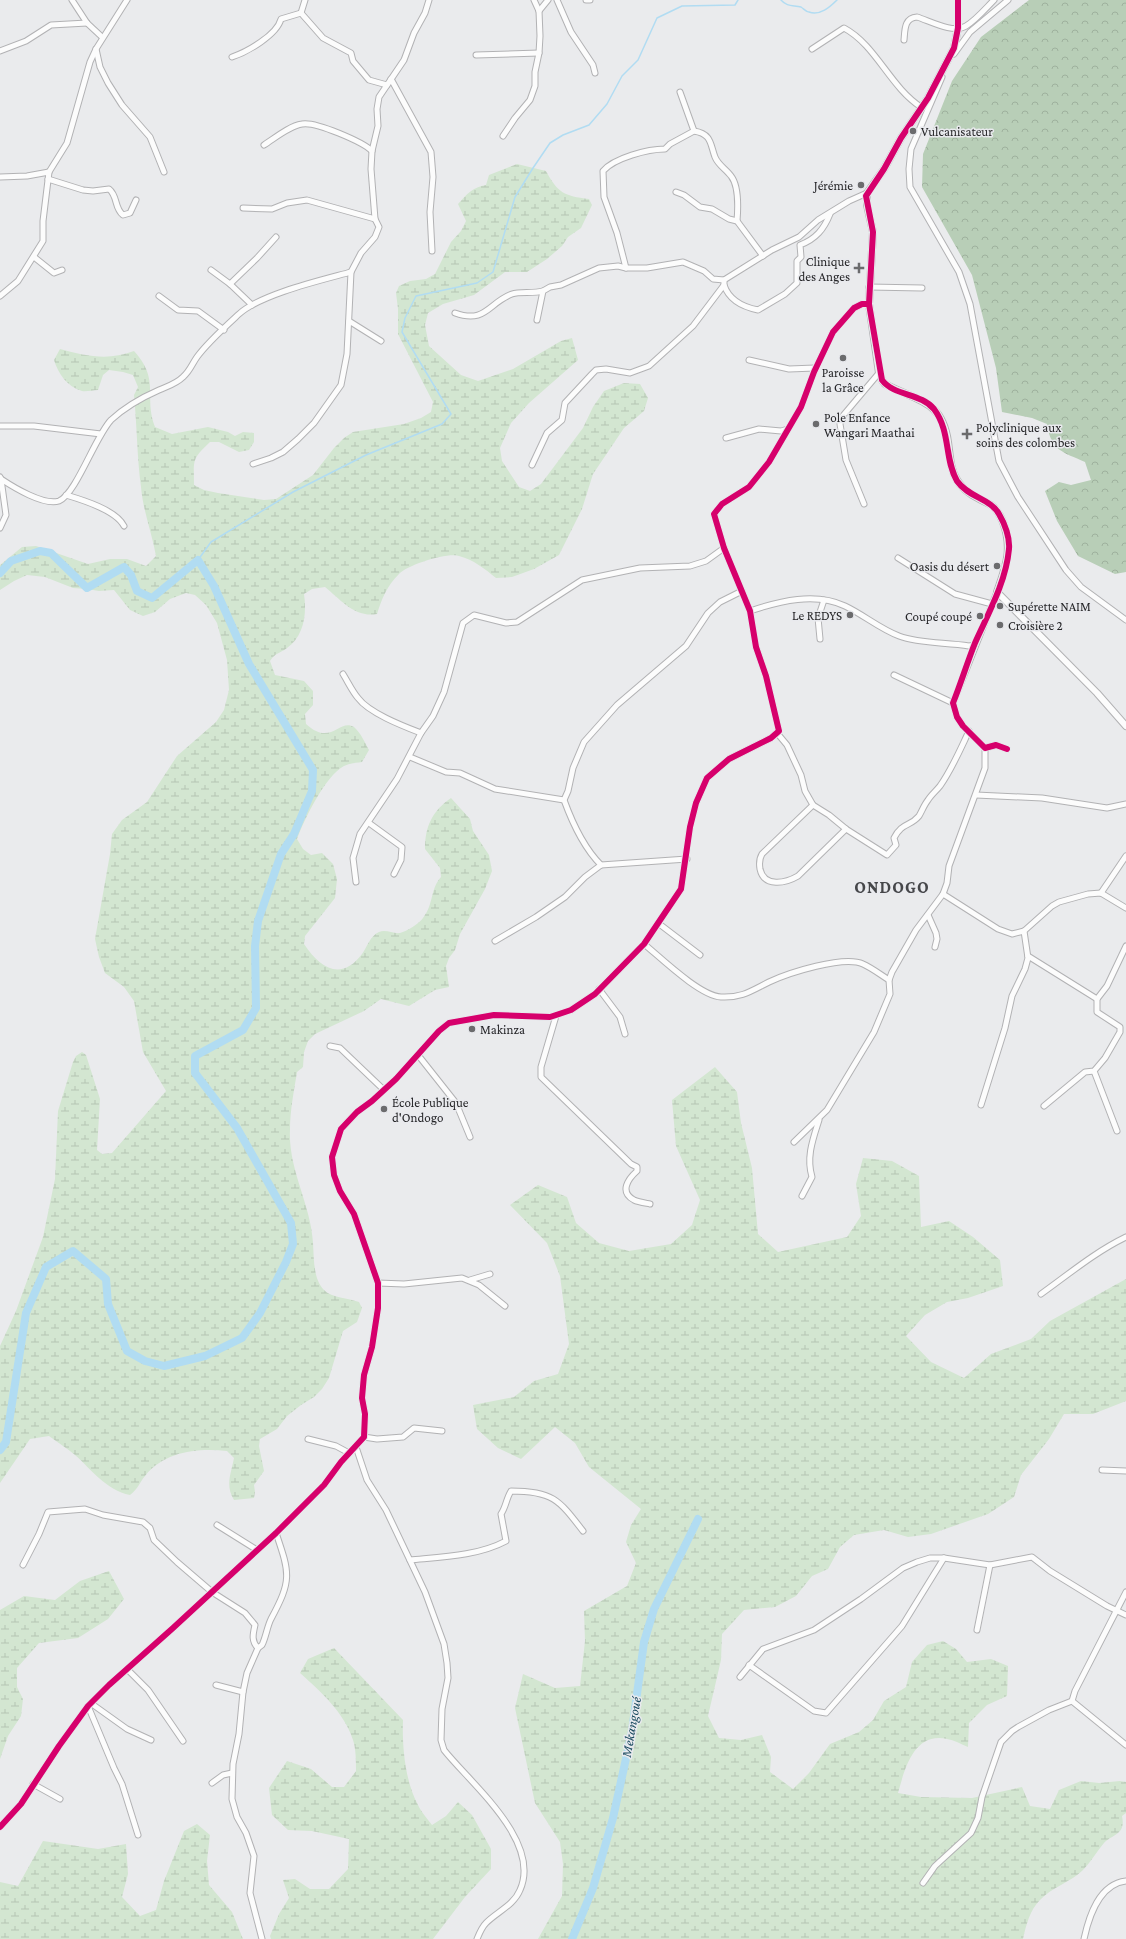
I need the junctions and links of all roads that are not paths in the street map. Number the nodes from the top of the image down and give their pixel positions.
1 (72, 0) edge
2 (127, 0) edge
3 (305, 0) edge
4 (429, 0) edge
5 (534, 0) edge
6 (548, 0) edge
7 (557, 0) edge
8 (586, 0) edge
9 (590, 0) edge
10 (958, 0) edge
11 (994, 0) edge
12 (1008, 0) edge
13 (539, 11) junction
14 (301, 13) junction
15 (87, 23) junction
16 (958, 28) junction
17 (102, 37) junction
18 (904, 40) dead end
19 (96, 49) junction
20 (812, 49) dead end
21 (0, 51) edge
22 (539, 53) junction
23 (476, 55) dead end
24 (232, 58) dead end
25 (595, 73) dead end
26 (391, 79) junction
27 (387, 85) junction
28 (680, 92) dead end
29 (921, 107) junction
30 (694, 131) junction
31 (503, 136) dead end
32 (264, 145) dead end
33 (372, 150) junction
34 (49, 172) junction
35 (164, 172) dead end
36 (0, 177) edge
37 (48, 179) junction
38 (676, 192) dead end
39 (867, 194) junction
40 (136, 200) dead end
41 (243, 208) dead end
42 (830, 214) junction
43 (375, 219) junction
44 (736, 221) junction
45 (276, 237) dead end
46 (432, 251) dead end
47 (763, 256) junction
48 (34, 257) junction
49 (626, 268) junction
50 (62, 270) dead end
51 (211, 270) dead end
52 (352, 272) junction
53 (724, 282) junction
54 (230, 284) junction
55 (869, 287) junction
56 (922, 288) dead end
57 (543, 291) junction
58 (0, 296) edge
59 (159, 296) dead end
60 (869, 304) junction
61 (252, 305) junction
62 (455, 313) dead end
63 (537, 320) dead end
64 (349, 321) junction
65 (224, 330) junction
66 (381, 341) dead end
67 (749, 360) dead end
68 (815, 368) junction
69 (880, 373) junction
70 (0, 426) edge
71 (788, 429) junction
72 (101, 434) junction
73 (726, 438) dead end
74 (253, 464) dead end
75 (532, 465) dead end
76 (0, 478) edge
77 (66, 495) junction
78 (864, 504) dead end
79 (124, 526) dead end
80 (0, 528) edge
81 (724, 548) junction
82 (898, 558) dead end
83 (742, 591) junction
84 (997, 592) junction
85 (824, 600) junction
86 (992, 604) junction
87 (750, 611) junction
88 (1126, 620) edge
89 (820, 639) dead end
90 (975, 645) junction
91 (343, 674) dead end
92 (894, 675) dead end
93 (953, 703) junction
94 (1126, 726) edge
95 (969, 732) junction
96 (420, 733) junction
97 (777, 733) junction
98 (985, 748) junction
99 (1008, 749) dead end
100 (410, 757) junction
101 (568, 791) junction
102 (976, 795) junction
103 (549, 797) junction
104 (564, 800) junction
105 (1126, 804) edge
106 (813, 805) junction
107 (369, 823) junction
108 (846, 829) junction
109 (1126, 856) edge
110 (687, 859) junction
111 (601, 865) junction
112 (394, 874) dead end
113 (356, 882) dead end
114 (1101, 893) junction
115 (943, 894) junction
116 (1126, 908) edge
117 (928, 915) junction
118 (658, 923) junction
119 (1024, 931) junction
120 (495, 941) dead end
121 (644, 944) junction
122 (1126, 946) edge
123 (935, 947) dead end
124 (700, 955) dead end
125 (1028, 956) junction
126 (889, 980) junction
127 (599, 990) junction
128 (1097, 999) junction
129 (556, 1016) junction
130 (625, 1034) dead end
131 (330, 1046) dead end
132 (418, 1055) junction
133 (1094, 1070) junction
134 (384, 1090) junction
135 (981, 1105) dead end
136 (1044, 1106) dead end
137 (819, 1119) junction
138 (1116, 1131) dead end
139 (470, 1137) dead end
140 (794, 1142) dead end
141 (802, 1196) dead end
142 (650, 1204) dead end
143 (1126, 1237) edge
144 (490, 1274) dead end
145 (470, 1280) junction
146 (378, 1283) junction
147 (1041, 1294) dead end
148 (505, 1306) dead end
149 (442, 1431) dead end
150 (364, 1437) junction
151 (308, 1439) dead end
152 (356, 1448) junction
153 (350, 1453) junction
154 (1102, 1470) dead end
155 (1126, 1471) edge
156 (217, 1525) dead end
157 (583, 1531) dead end
158 (276, 1533) junction
159 (258, 1550) junction
160 (944, 1558) junction
161 (410, 1560) junction
162 (23, 1565) dead end
163 (990, 1565) junction
164 (212, 1592) junction
165 (1126, 1592) edge
166 (1116, 1610) junction
167 (1126, 1614) edge
168 (977, 1630) dead end
169 (258, 1648) junction
170 (749, 1665) junction
171 (127, 1669) junction
172 (740, 1677) dead end
173 (216, 1685) dead end
174 (243, 1692) junction
175 (1072, 1701) junction
176 (90, 1705) junction
177 (151, 1740) dead end
178 (183, 1740) dead end
179 (1126, 1745) edge
180 (232, 1773) junction
181 (212, 1783) dead end
182 (33, 1784) junction
183 (60, 1799) dead end
184 (0, 1827) edge
185 (138, 1835) dead end
186 (1126, 1881) edge
187 (923, 1883) dead end
188 (262, 1939) edge
189 (477, 1939) edge
190 (1084, 1939) edge

1 - 15 street
2 - 17 street
3 - 14 street
4 - 26 street
5 - 13 street
6 - 13 street
7 - 25 street
8 - 9 street
10 - 16 street
11 - 16 street
12 - 88 street
13 - 22 street
14 - 24 street
14 - 27 street
15 - 17 street
15 - 21 street
16 - 18 street
16 - 29 street
17 - 19 street
19 - 34 street
19 - 35 street
20 - 29 street
22 - 23 street
22 - 31 street
26 - 27 street
26 - 46 street
27 - 33 street
28 - 30 street
29 - 39 street
30 - 44 street
30 - 49 street
32 - 33 street
33 - 43 street
34 - 36 street
34 - 37 street
37 - 40 street
37 - 48 street
38 - 44 street
39 - 42 street
39 - 55 street
41 - 43 street
42 - 47 street
42 - 53 street
43 - 52 street
44 - 47 street
45 - 54 street
47 - 53 street
48 - 50 street
48 - 58 street
49 - 53 street
49 - 57 street
51 - 54 street
52 - 61 street
52 - 64 street
53 - 75 street
54 - 61 street
55 - 56 street
55 - 60 street
57 - 62 street
57 - 63 street
59 - 65 street
60 - 68 street
60 - 69 street
61 - 65 street
64 - 66 street
64 - 74 street
65 - 72 street
67 - 68 street
68 - 71 street
69 - 78 street
69 - 84 street
70 - 72 street
71 - 73 street
71 - 81 street
72 - 77 street
76 - 77 street
76 - 80 street
77 - 79 street
81 - 83 street
81 - 96 street
82 - 86 street
83 - 87 street
83 - 101 street
84 - 86 street
84 - 94 street
85 - 87 street
85 - 89 street
85 - 90 street
86 - 90 street
87 - 97 street
90 - 93 street
91 - 96 street
92 - 93 street
93 - 95 street
95 - 98 street
95 - 108 street
96 - 100 street
97 - 106 street
97 - 110 street
98 - 99 street
98 - 102 street
100 - 103 street
100 - 107 street
101 - 103 street
101 - 104 street
102 - 105 street
102 - 115 street
103 - 104 street
104 - 111 street
106 - 108 street
106 - 108 street
107 - 112 street
107 - 113 street
109 - 114 street
110 - 111 street
110 - 118 street
111 - 120 street
114 - 116 street
114 - 119 street
115 - 117 street
115 - 119 street
117 - 123 street
117 - 126 street
118 - 121 street
118 - 124 street
119 - 125 street
121 - 126 street
121 - 127 street
122 - 128 street
125 - 128 street
125 - 135 street
126 - 137 street
127 - 129 street
127 - 130 street
128 - 133 street
129 - 132 street
129 - 142 street
131 - 134 street
132 - 134 street
132 - 139 street
133 - 136 street
133 - 138 street
134 - 146 street
137 - 140 street
137 - 141 street
143 - 147 street
144 - 145 street
145 - 146 street
145 - 148 street
146 - 150 street
149 - 150 street
150 - 152 street
151 - 153 street
152 - 153 street
152 - 161 street
153 - 158 street
154 - 155 street
156 - 159 street
157 - 161 street
158 - 159 street
158 - 169 street
159 - 164 street
160 - 163 street
160 - 170 street
160 - 170 street
161 - 189 street
162 - 164 street
163 - 166 street
163 - 168 street
164 - 169 street
164 - 171 street
165 - 166 street
166 - 167 street
166 - 175 street
169 - 174 street
170 - 172 street
171 - 176 street
171 - 178 street
173 - 174 street
174 - 180 street
175 - 179 street
175 - 187 street
176 - 177 street
176 - 182 street
176 - 185 street
180 - 181 street
180 - 188 street
182 - 183 street
182 - 184 street
186 - 190 street

